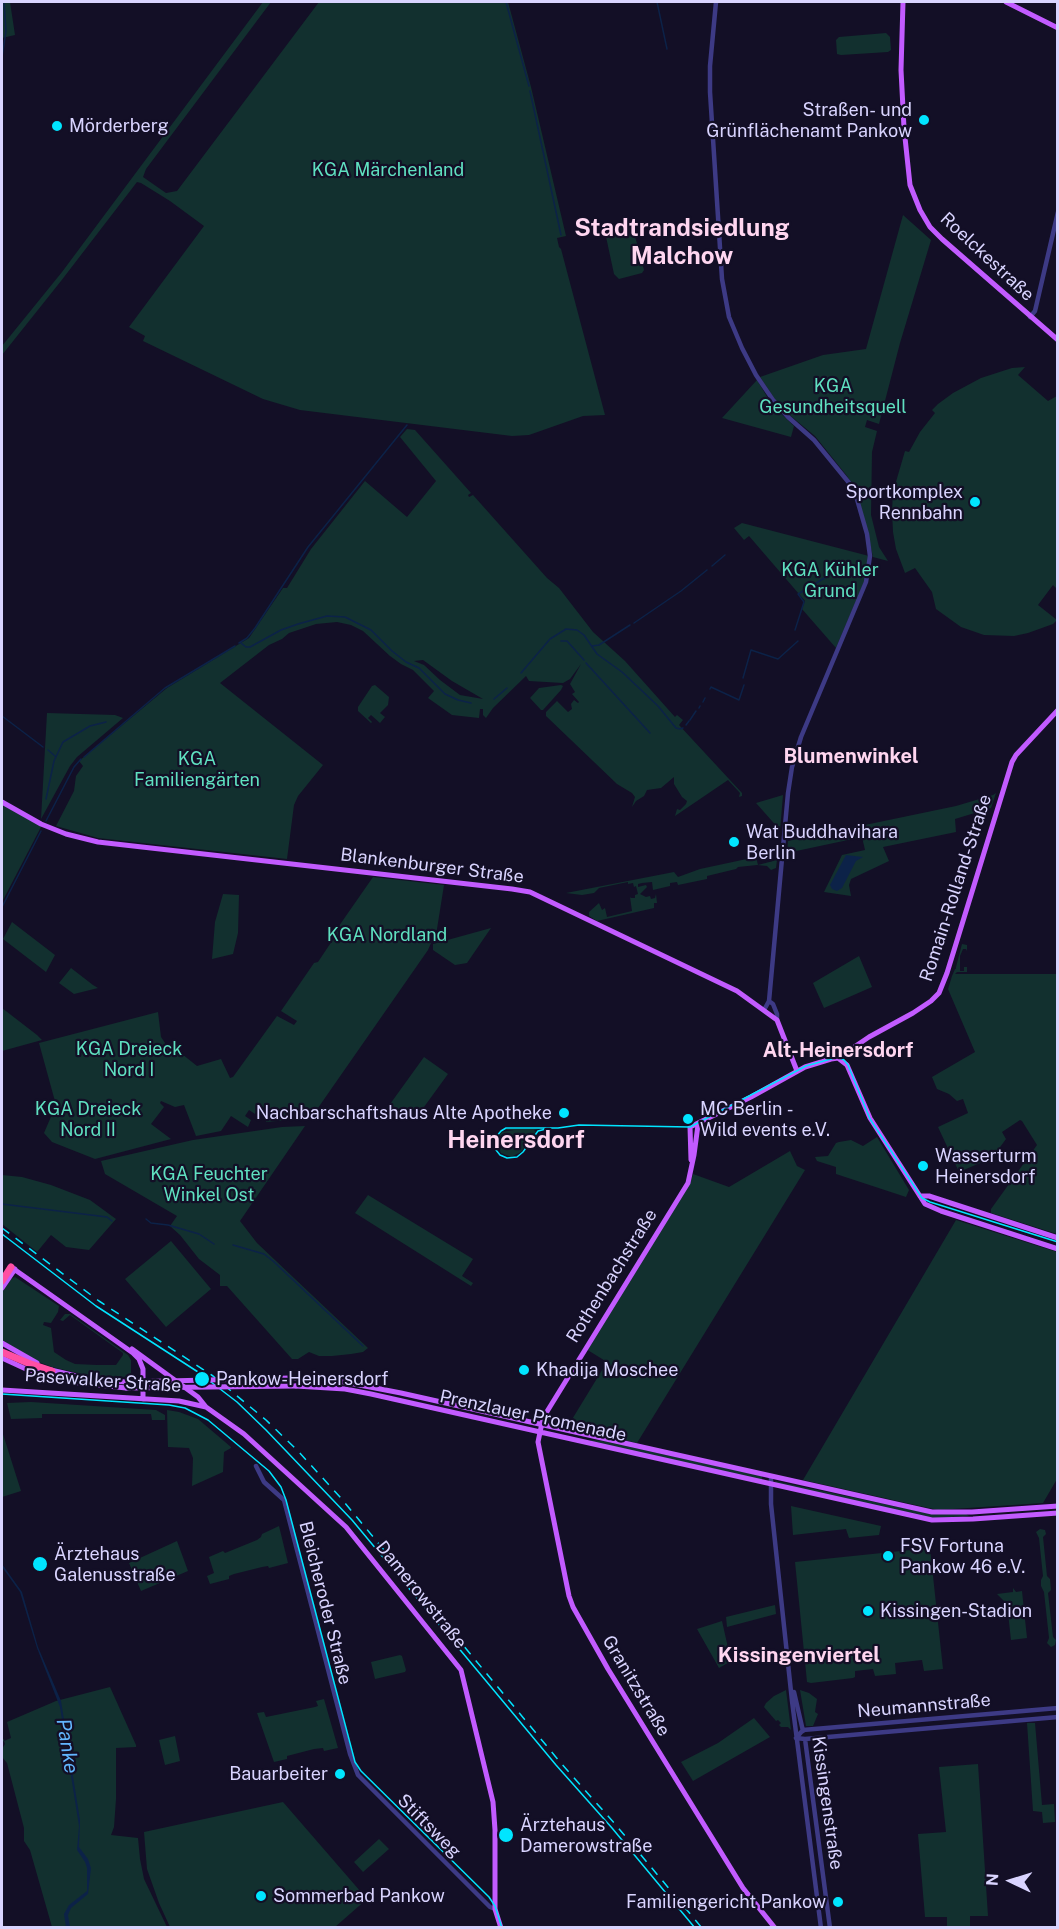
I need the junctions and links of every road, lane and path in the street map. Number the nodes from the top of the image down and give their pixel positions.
1 (716, 2) edge
2 (903, 2) edge
3 (1006, 2) edge
4 (1058, 28) edge
5 (1058, 212) edge
6 (1030, 317) junction
7 (1058, 340) edge
8 (1058, 710) edge
9 (2, 802) edge
10 (769, 1001) junction
11 (764, 1010) junction
12 (777, 1020) junction
13 (838, 1058) junction
14 (797, 1071) junction
15 (698, 1125) junction
16 (690, 1127) joint
17 (691, 1167) junction
18 (920, 1196) junction
19 (1058, 1238) edge
20 (1058, 1248) edge
21 (13, 1268) junction
22 (2, 1281) edge
23 (2, 1288) edge
24 (2, 1343) edge
25 (127, 1348) junction
26 (2, 1352) edge
27 (2, 1358) edge
28 (52, 1371) junction
29 (126, 1385) junction
30 (143, 1385) junction
31 (2, 1390) edge
32 (134, 1398) junction
33 (143, 1399) junction
34 (206, 1407) junction
35 (541, 1424) junction
36 (539, 1432) junction
37 (579, 1433) junction
38 (577, 1440) junction
39 (259, 1448) joint
40 (256, 1466) dead end
41 (771, 1481) junction
42 (1058, 1506) edge
43 (1058, 1513) edge
44 (791, 1684) junction
45 (1058, 1708) edge
46 (1058, 1717) edge
47 (803, 1730) junction
48 (796, 1738) junction
49 (805, 1739) junction
50 (351, 1756) joint
51 (495, 1909) junction
52 (501, 1928) edge
53 (775, 1928) edge
54 (821, 1928) edge
55 (830, 1928) edge

1 - 10 street
2 - 6 main road, Roelckestraße
3 - 4 main road
5 - 6 street
6 - 7 main road, Roelckestraße
8 - 13 main road, Romain-Rolland-Straße
9 - 11 main road, Blankenburger Straße
10 - 11 street
10 - 12 street
11 - 12 main road, Blankenburger Straße
12 - 14 main road
13 - 14 main road, Romain-Rolland-Straße
13 - 18 main road
14 - 15 main road, Romain-Rolland-Straße
15 - 16 main road, Romain-Rolland-Straße
15 - 17 main road, Rothenbachstraße
16 - 17 main road, Rothenbachstraße
17 - 35 main road, Rothenbachstraße
18 - 19 main road
18 - 20 main road
21 - 22 highway
21 - 23 main road
21 - 25 main road
24 - 28 main road, Prenzlauer Promenade
25 - 30 main road
25 - 34 main road
26 - 28 highway
27 - 29 main road, Prenzlauer Promenade
28 - 29 main road, Prenzlauer Promenade
29 - 35 main road, Prenzlauer Promenade, bridge
29 - 36 main road, Prenzlauer Promenade, bridge
30 - 32 main road
30 - 33 main road
31 - 32 main road, Pasewalker Straße
32 - 33 main road, Pasewalker Straße
33 - 34 main road, Pasewalker Straße
34 - 39 main road, Pasewalker Straße
35 - 36 main road, Rothenbachstraße
35 - 37 main road, Prenzlauer Promenade
36 - 38 main road, Prenzlauer Promenade
36 - 53 main road, Granitzstraße
37 - 38 main road
37 - 41 main road, Prenzlauer Promenade
38 - 41 main road, Prenzlauer Promenade
39 - 51 main road, Damerowstraße
40 - 50 street, Bleicheroder Straße
41 - 42 main road, Prenzlauer Promenade
41 - 43 main road, Prenzlauer Promenade
41 - 44 street, Kissingenstraße
44 - 47 street, Kissingenstraße
44 - 48 street, Kissingenstraße
45 - 47 street, Neumannstraße
46 - 49 street, Neumannstraße
47 - 48 street
47 - 49 street, Kissingenstraße
48 - 49 street, Neumannstraße
48 - 54 street, Kissingenstraße
49 - 55 street, Kissingenstraße
50 - 51 street, Stiftsweg
51 - 52 main road, Damerowstraße

